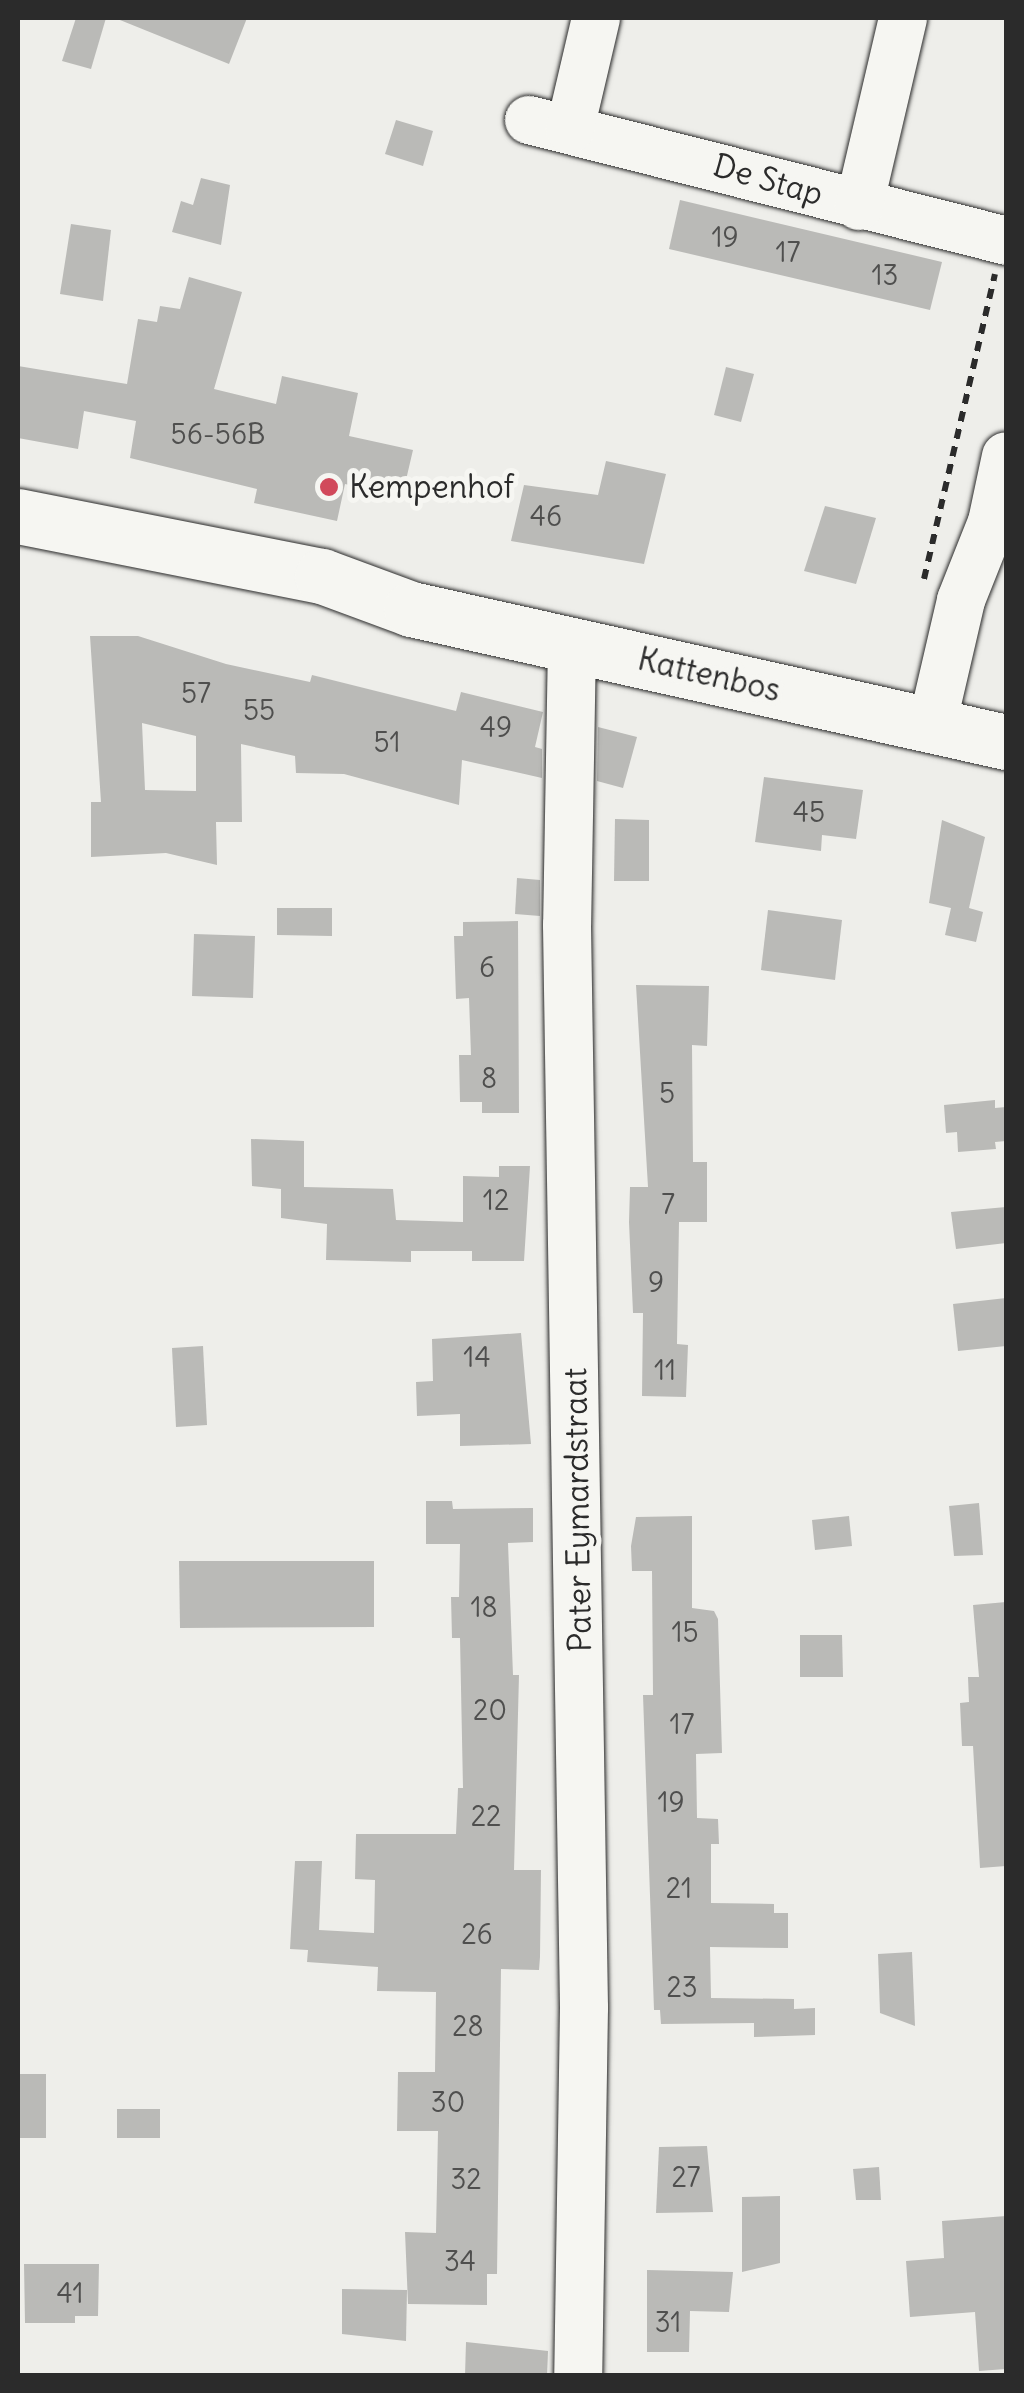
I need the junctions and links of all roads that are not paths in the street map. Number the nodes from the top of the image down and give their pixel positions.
1 (596, 18) edge
2 (903, 18) edge
3 (859, 206) junction
4 (1003, 240) edge
5 (1006, 456) edge
6 (18, 516) edge
7 (18, 547) edge
8 (411, 609) junction
9 (572, 644) junction
10 (932, 725) junction
11 (1006, 742) edge
12 (578, 2376) edge

1 - 3 street, De Stap
2 - 3 street
3 - 4 street, De Stap
5 - 10 street
6 - 8 main road, Kattenbos
7 - 8 main road, Kattenbos
8 - 9 main road, Kattenbos
9 - 10 main road, Kattenbos
9 - 12 street, Pater Eymardstraat
10 - 11 main road, Kattenbos

